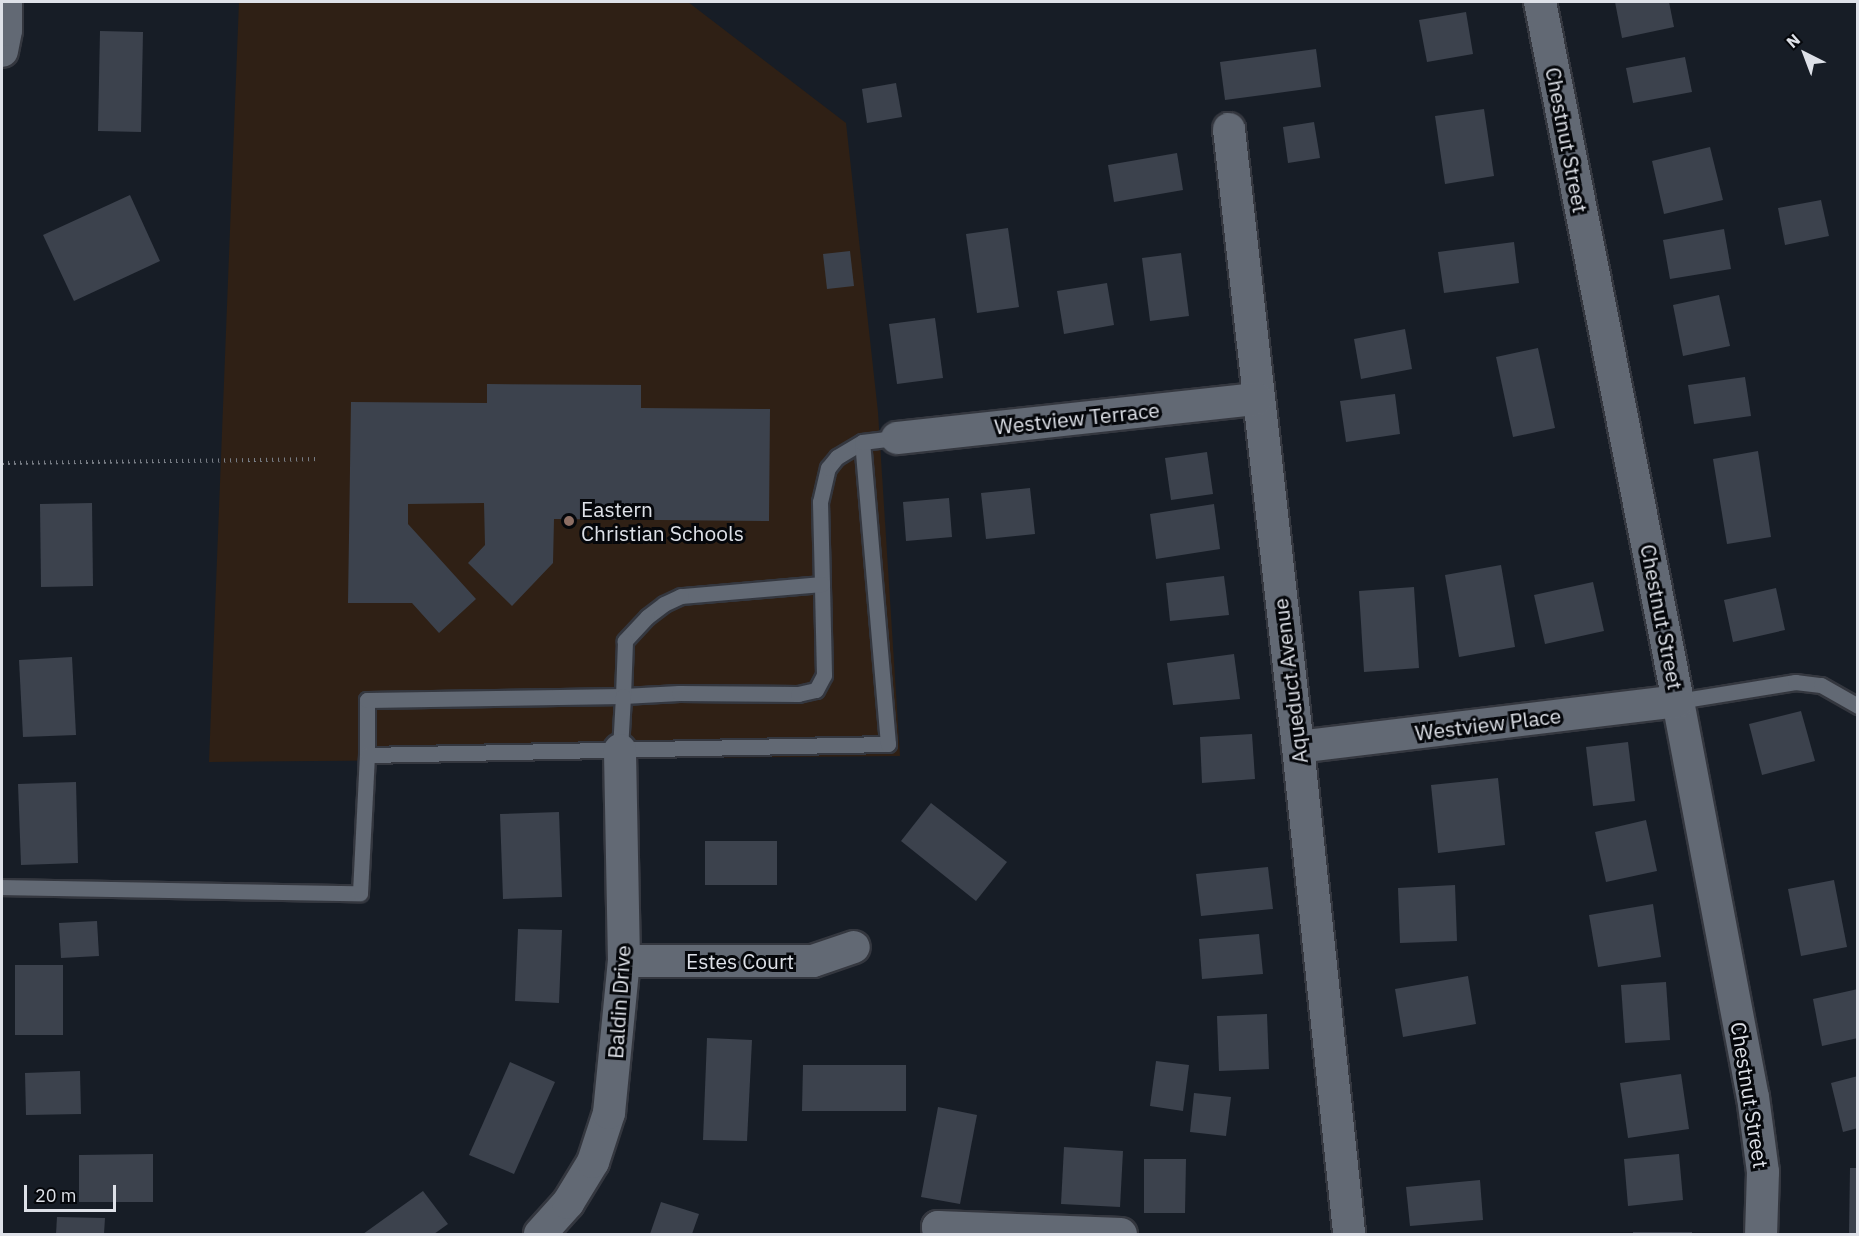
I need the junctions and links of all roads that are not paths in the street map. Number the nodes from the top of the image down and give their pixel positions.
1 (6, 2) edge
2 (1540, 2) edge
3 (2, 51) edge
4 (1229, 129) dead end
5 (1257, 399) junction
6 (897, 438) joint
7 (862, 442) junction
8 (822, 584) junction
9 (623, 696) junction
10 (1678, 701) junction
11 (1857, 706) edge
12 (1299, 747) junction
13 (620, 750) junction
14 (367, 755) junction
15 (2, 887) edge
16 (854, 947) dead end
17 (624, 960) junction
18 (540, 1234) edge
19 (939, 1234) edge
20 (1121, 1234) edge
21 (1349, 1234) edge
22 (1761, 1234) edge

1 - 3 street
2 - 10 street, Chestnut Street
4 - 5 street, Aqueduct Avenue
5 - 6 street, Westview Terrace
5 - 12 street, Aqueduct Avenue
6 - 7 lane
7 - 8 lane
7 - 13 lane
8 - 9 lane
8 - 9 lane
9 - 13 lane
9 - 14 lane
10 - 11 lane
10 - 12 street, Westview Place
10 - 22 street, Chestnut Street
12 - 21 street, Aqueduct Avenue
13 - 14 lane
13 - 17 street, Baldin Drive
14 - 15 lane
16 - 17 street, Estes Court
17 - 18 street, Baldin Drive
19 - 20 street

